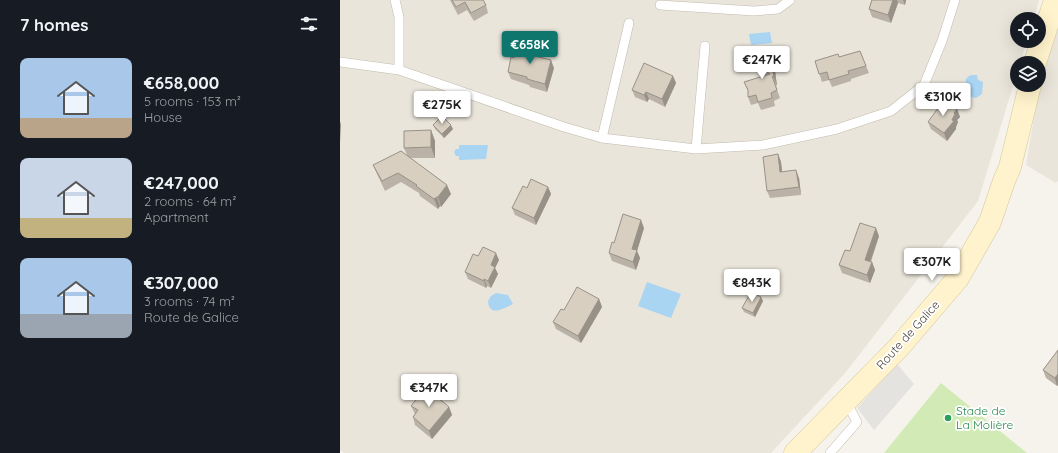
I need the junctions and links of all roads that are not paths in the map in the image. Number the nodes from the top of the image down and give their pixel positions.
1 (395, 0) edge
2 (790, 0) edge
3 (955, 0) edge
4 (1055, 0) edge
5 (660, 5) dead end
6 (629, 23) dead end
7 (705, 46) dead end
8 (1037, 56) edge
9 (340, 62) edge
10 (399, 70) junction
11 (1028, 92) edge
12 (602, 138) junction
13 (696, 149) junction
14 (846, 400) junction
15 (795, 453) edge
16 (830, 453) edge

1 - 10 lane
2 - 5 lane
3 - 13 lane
4 - 8 main road
6 - 12 lane
7 - 13 lane
9 - 10 lane
10 - 12 lane
11 - 14 main road, Route de Galice
12 - 13 lane
14 - 15 main road, Route de Galice
14 - 16 lane

